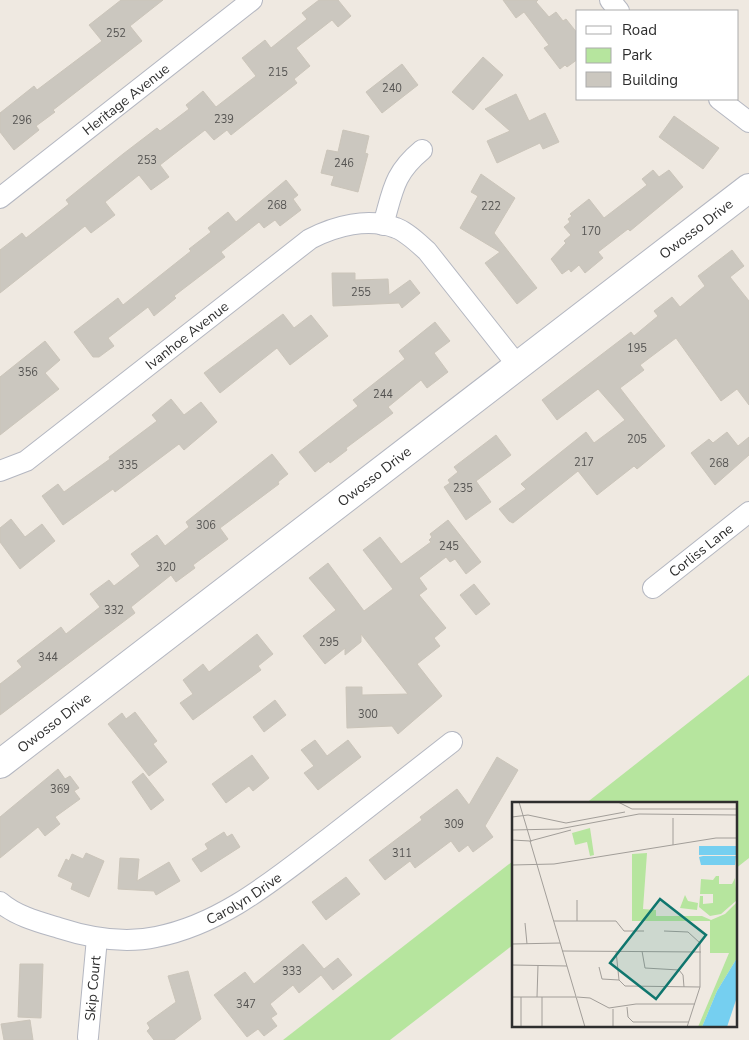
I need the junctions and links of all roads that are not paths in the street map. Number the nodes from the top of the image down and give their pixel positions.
1 (252, 0) edge
2 (610, 0) edge
3 (618, 10) edge
4 (720, 100) edge
5 (749, 122) edge
6 (422, 150) dead end
7 (749, 188) edge
8 (0, 198) edge
9 (383, 225) junction
10 (518, 366) junction
11 (0, 471) edge
12 (749, 512) edge
13 (654, 588) dead end
14 (452, 742) dead end
15 (0, 764) edge
16 (0, 902) edge
17 (97, 938) junction
18 (88, 1037) dead end

1 - 8 street, Heritage Avenue
2 - 3 street
4 - 5 street
6 - 9 street
7 - 10 street, Owosso Drive
9 - 10 street, Ivanhoe Avenue
9 - 11 street, Ivanhoe Avenue
10 - 15 street, Owosso Drive
12 - 13 street, Corliss Lane
14 - 17 street, Carolyn Drive
16 - 17 street, Carolyn Drive
17 - 18 street, Skip Court

